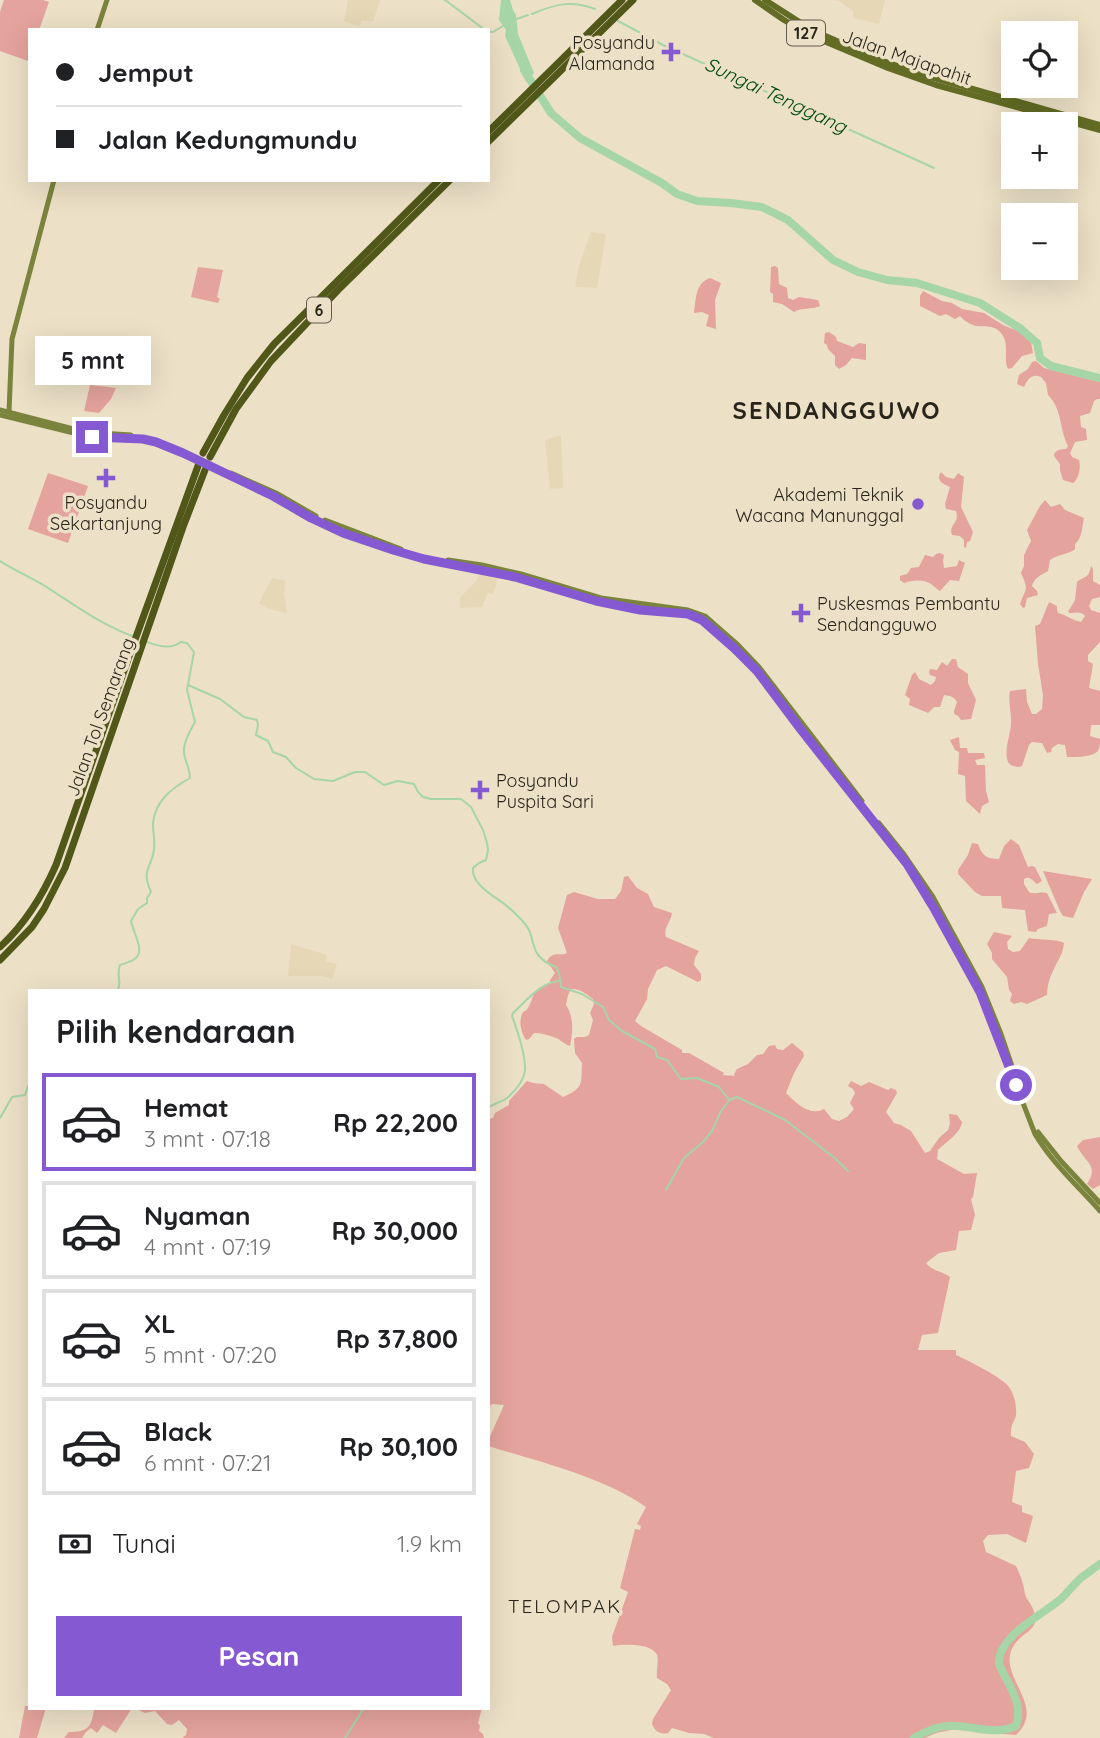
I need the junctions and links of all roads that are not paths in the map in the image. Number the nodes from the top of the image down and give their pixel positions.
1 (107, 0) edge
2 (622, 0) edge
3 (633, 0) edge
4 (755, 0) edge
5 (765, 0) edge
6 (98, 28) edge
7 (557, 70) junction
8 (985, 95) junction
9 (519, 107) junction
10 (1100, 128) edge
11 (490, 130) edge
12 (490, 140) edge
13 (53, 182) edge
14 (437, 182) edge
15 (448, 182) edge
16 (0, 412) edge
17 (9, 415) junction
18 (0, 947) edge
19 (0, 960) edge
20 (1017, 1085) junction
21 (1100, 1203) edge
22 (1100, 1211) edge

1 - 6 main road
2 - 7 highway
3 - 7 highway
4 - 8 main road, Jalan Majapahit / 127
5 - 8 main road, Jalan Majapahit / 127
7 - 9 highway
8 - 10 main road, Jalan Majapahit / 127
9 - 11 highway
9 - 12 highway
13 - 17 main road
14 - 15 highway, 6
16 - 17 main road
17 - 20 main road
18 - 19 highway, Jalan Tol Semarang
20 - 21 main road
20 - 22 main road

